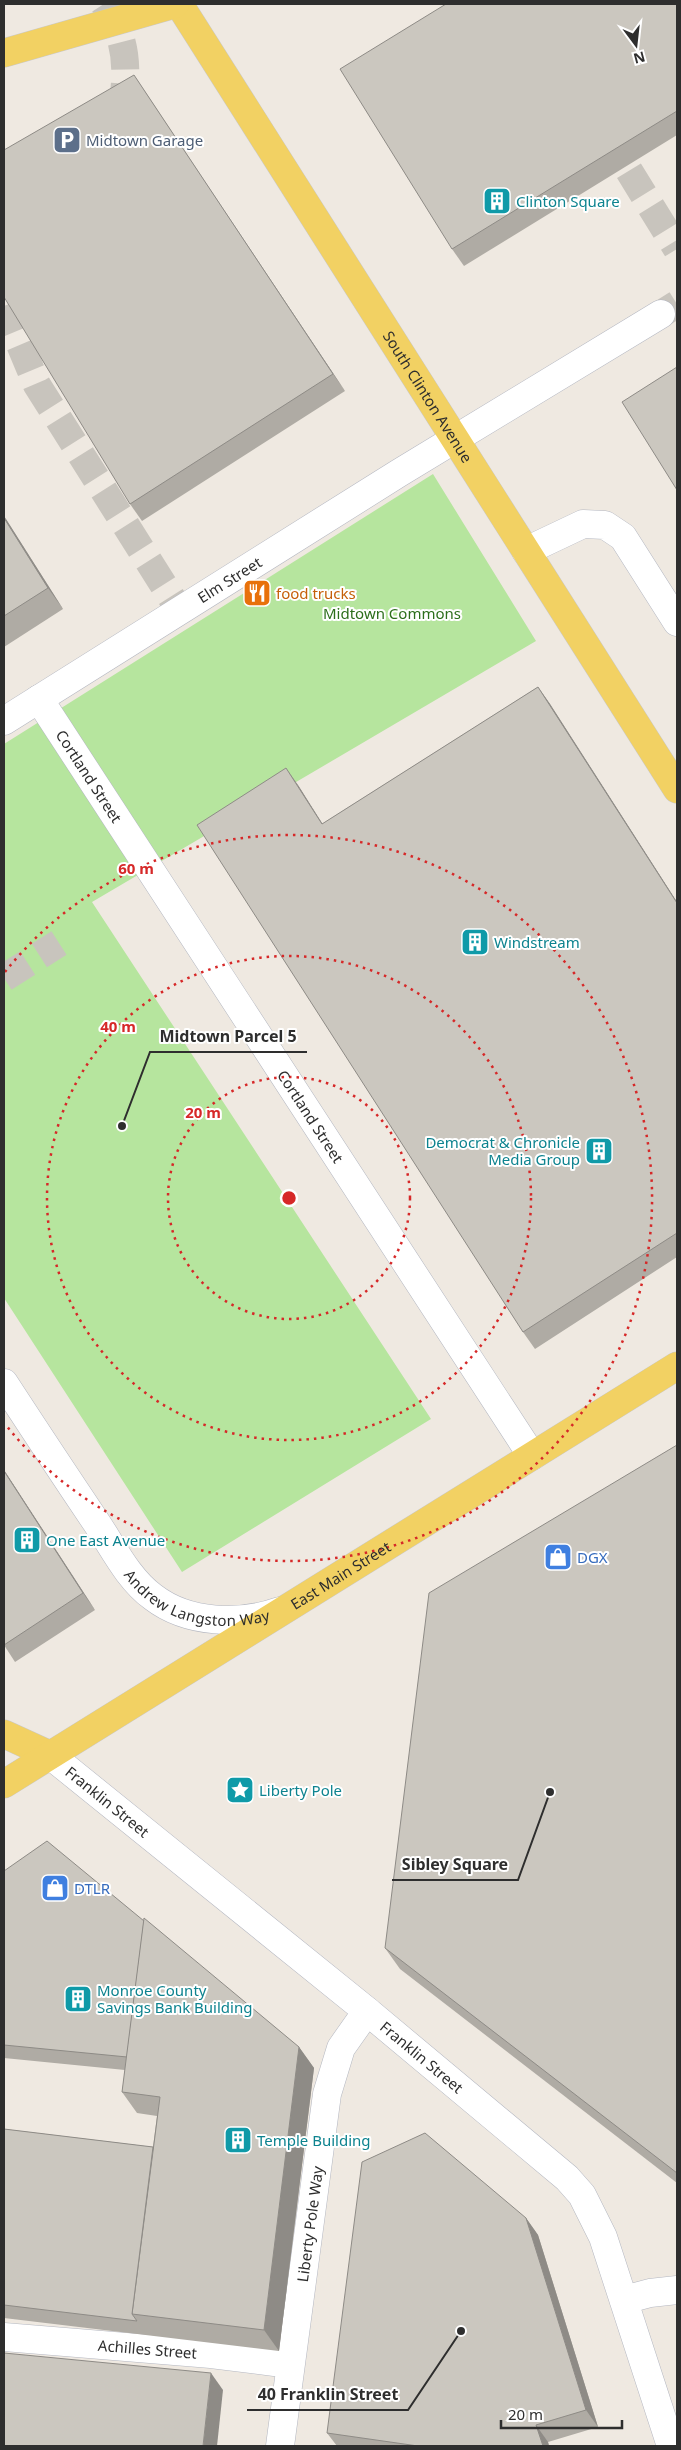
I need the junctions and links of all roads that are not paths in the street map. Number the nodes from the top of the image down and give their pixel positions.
1 (177, 4) edge
2 (4, 53) edge
3 (661, 314) tunnel mouth
4 (455, 438) junction
5 (526, 551) junction
6 (677, 622) edge
7 (40, 699) junction
8 (4, 721) edge
9 (677, 789) edge
10 (677, 1366) edge
11 (4, 1383) edge
12 (532, 1456) junction
13 (284, 1610) junction
14 (4, 1734) edge
15 (50, 1756) junction
16 (4, 1784) edge
17 (367, 2011) junction
18 (677, 2290) edge
19 (624, 2300) junction
20 (4, 2336) edge
21 (290, 2364) junction
22 (280, 2446) edge
23 (671, 2446) edge

1 - 2 main road
1 - 4 main road, South Clinton Avenue
3 - 4 street, Elm Street
4 - 5 main road, South Clinton Avenue
4 - 7 street, Elm Street
5 - 6 street
5 - 9 main road, South Clinton Avenue
7 - 8 street, Elm Street
7 - 12 street, Cortland Street
10 - 12 main road, East Main Street
11 - 13 street, Andrew Langston Way
12 - 13 main road, East Main Street
13 - 15 main road, East Main Street
14 - 15 main road
15 - 16 main road, East Main Street
15 - 17 street, Franklin Street
17 - 19 street, Franklin Street
17 - 21 street, Liberty Pole Way
18 - 19 street
19 - 23 street, Franklin Street
20 - 21 street, Achilles Street
21 - 22 street, Liberty Pole Way

